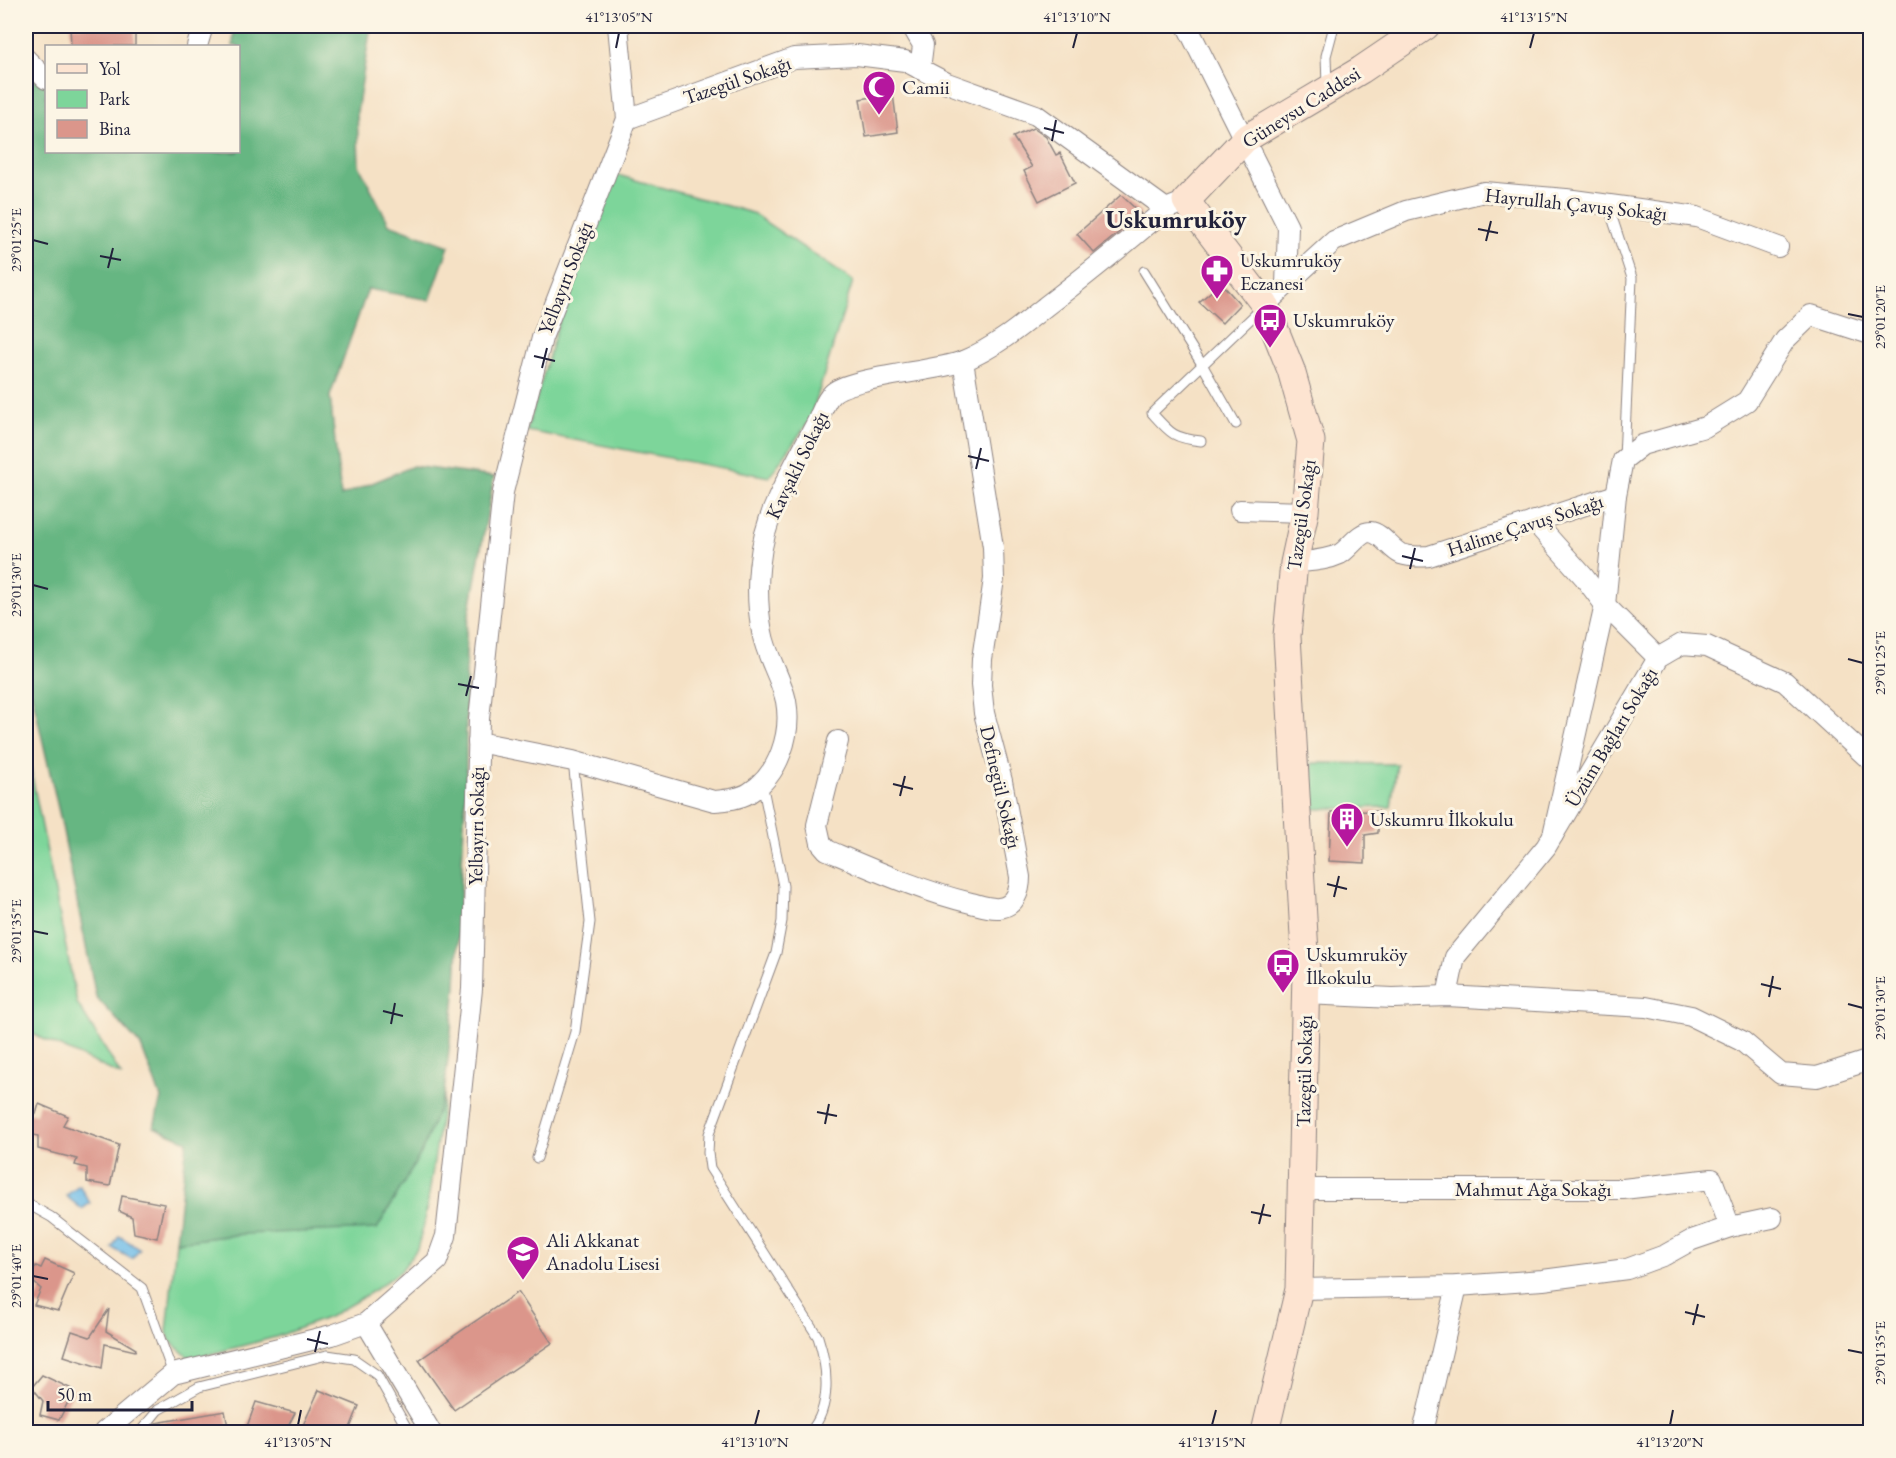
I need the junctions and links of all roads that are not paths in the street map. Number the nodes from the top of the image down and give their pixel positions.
1 (203, 26) edge
2 (618, 26) edge
3 (912, 26) edge
4 (1187, 26) edge
5 (1426, 26) edge
6 (1332, 27) edge
7 (197, 45) edge
8 (26, 59) edge
9 (920, 69) junction
10 (45, 78) edge
11 (1327, 90) junction
12 (627, 119) junction
13 (1245, 139) junction
14 (1176, 205) junction
15 (1608, 205) junction
16 (1778, 247) dead end
17 (1144, 271) dead end
18 (1286, 285) junction
19 (1265, 305) junction
20 (1870, 334) edge
21 (963, 361) junction
22 (1203, 366) junction
23 (1236, 424) dead end
24 (1201, 441) dead end
25 (1623, 460) junction
26 (1616, 495) junction
27 (1240, 510) dead end
28 (1305, 512) junction
29 (1534, 521) junction
30 (1294, 563) junction
31 (1605, 605) junction
32 (1658, 658) junction
33 (838, 741) dead end
34 (478, 742) junction
35 (1870, 760) edge
36 (573, 761) junction
37 (762, 783) junction
38 (1553, 835) junction
39 (1305, 994) junction
40 (1447, 996) junction
41 (1870, 1060) edge
42 (537, 1158) dead end
43 (1302, 1189) junction
44 (26, 1203) edge
45 (1772, 1218) dead end
46 (1730, 1227) junction
47 (1457, 1286) junction
48 (1299, 1289) junction
49 (366, 1323) junction
50 (173, 1374) junction
51 (104, 1432) edge
52 (140, 1432) edge
53 (409, 1432) edge
54 (431, 1432) edge
55 (810, 1432) edge
56 (1265, 1432) edge
57 (1423, 1432) edge

1 - 7 street
2 - 12 street, Yelbayırı Sokağı
3 - 9 street
4 - 13 street
5 - 11 street, Güneysu Caddesi
6 - 11 lane
8 - 10 street
9 - 12 street, Tazegül Sokağı
9 - 14 street, Tazegül Sokağı
11 - 13 street, Güneysu Caddesi
12 - 34 street, Yelbayırı Sokağı
13 - 14 street, Güneysu Caddesi
13 - 18 street
14 - 19 street, Tazegül Sokağı
14 - 21 street, Kavşaklı Sokağı
15 - 16 street, Hayrullah Çavuş Sokağı
15 - 18 street, Hayrullah Çavuş Sokağı
15 - 25 lane
17 - 22 lane
18 - 19 street, Hayrullah Çavuş Sokağı
19 - 22 lane
19 - 28 street, Tazegül Sokağı
20 - 25 street
21 - 33 street, Defnegül Sokağı
21 - 37 street, Kavşaklı Sokağı
22 - 23 lane
22 - 24 lane
25 - 26 street
26 - 29 street, Halime Çavuş Sokağı
26 - 31 street
27 - 28 street
28 - 30 street, Tazegül Sokağı
29 - 30 street, Halime Çavuş Sokağı
29 - 31 street
30 - 39 street, Tazegül Sokağı
31 - 32 street
31 - 38 street
32 - 35 street, Üzüm Bağları Sokağı
32 - 38 street, Üzüm Bağları Sokağı
34 - 36 street, Kavşaklı Sokağı
34 - 49 street, Yelbayırı Sokağı
36 - 37 street, Kavşaklı Sokağı
36 - 42 lane
37 - 55 lane
38 - 40 street, Üzüm Bağları Sokağı
39 - 40 street
39 - 43 street, Tazegül Sokağı
40 - 41 street
43 - 46 street, Mahmut Ağa Sokağı
43 - 48 street, Tazegül Sokağı
44 - 50 lane
45 - 46 street
46 - 47 street
47 - 48 street
47 - 57 street
48 - 56 street, Tazegül Sokağı
49 - 50 street, Yelbayırı Sokağı
49 - 54 street
50 - 51 street, Yelbayırı Sokağı
52 - 53 lane

